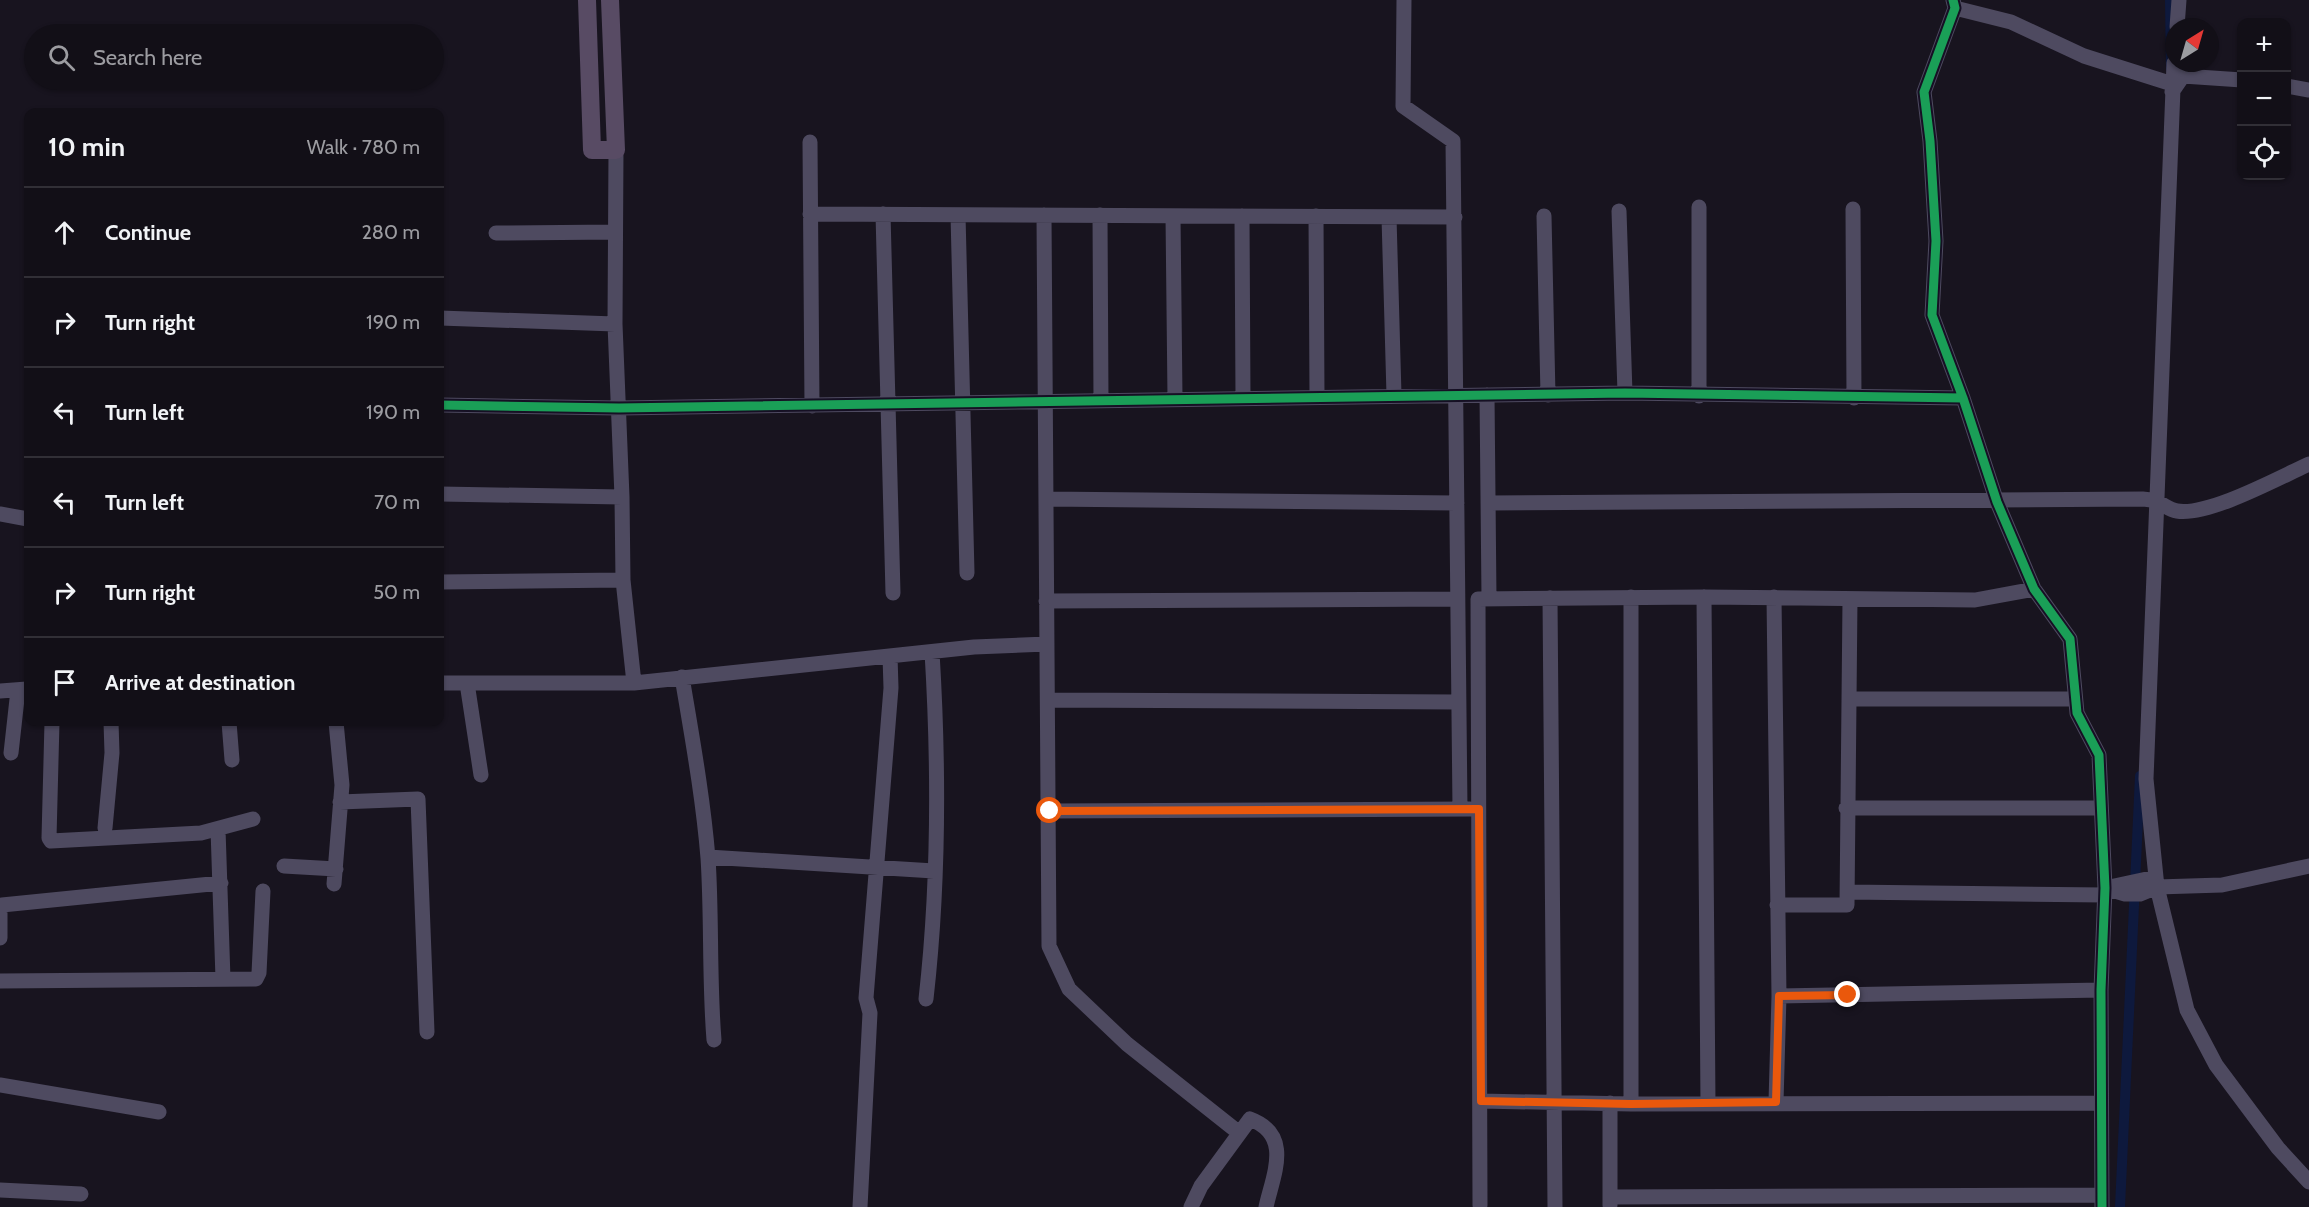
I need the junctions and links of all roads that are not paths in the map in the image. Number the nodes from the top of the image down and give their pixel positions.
1 (587, 0) edge
2 (610, 0) edge
3 (1404, 0) edge
4 (2179, 0) edge
5 (1954, 4) edge
6 (2178, 18) edge
7 (2172, 72) edge
8 (2237, 80) edge
9 (2169, 87) junction
10 (2291, 87) edge
11 (2309, 90) edge
12 (810, 142) dead end
13 (616, 150) junction
14 (1699, 207) dead end
15 (1853, 209) dead end
16 (1619, 211) dead end
17 (810, 214) junction
18 (883, 214) junction
19 (958, 214) junction
20 (1044, 215) junction
21 (1100, 215) junction
22 (1173, 216) junction
23 (1242, 216) junction
24 (1316, 216) junction
25 (1544, 216) dead end
26 (1389, 217) junction
27 (1455, 217) junction
28 (615, 232) junction
29 (496, 233) dead end
30 (444, 318) edge
31 (615, 324) junction
32 (1625, 393) junction
33 (1456, 394) junction
34 (1395, 395) junction
35 (1487, 395) junction
36 (1548, 395) junction
37 (1317, 396) junction
38 (1699, 396) junction
39 (1243, 397) junction
40 (1175, 398) junction
41 (1854, 398) junction
42 (1963, 398) junction
43 (1044, 400) junction
44 (1101, 400) junction
45 (964, 402) junction
46 (888, 404) junction
47 (444, 405) edge
48 (812, 406) junction
49 (619, 408) junction
50 (2309, 464) edge
51 (444, 494) edge
52 (622, 497) junction
53 (1046, 499) junction
54 (2150, 500) junction
55 (1997, 502) junction
56 (1457, 503) junction
57 (1488, 503) junction
58 (0, 514) edge
59 (24, 518) edge
60 (967, 573) dead end
61 (623, 580) junction
62 (444, 582) edge
63 (2034, 589) junction
64 (893, 593) dead end
65 (1631, 597) junction
66 (1704, 597) junction
67 (1774, 597) junction
68 (1457, 598) junction
69 (1489, 598) junction
70 (1550, 598) junction
71 (1850, 599) junction
72 (1046, 601) junction
73 (1047, 644) junction
74 (932, 652) junction
75 (890, 656) junction
76 (682, 676) junction
77 (444, 682) edge
78 (467, 683) junction
79 (634, 683) junction
80 (23, 689) edge
81 (0, 691) edge
82 (1849, 699) junction
83 (2074, 699) junction
84 (1049, 700) junction
85 (1458, 702) junction
86 (52, 726) edge
87 (111, 726) edge
88 (229, 726) edge
89 (336, 726) edge
90 (11, 753) dead end
91 (232, 760) dead end
92 (481, 775) dead end
93 (340, 802) junction
94 (1846, 808) junction
95 (2101, 808) junction
96 (1460, 809) junction
97 (1479, 809) junction
98 (1050, 811) junction
99 (253, 819) dead end
100 (105, 828) dead end
101 (218, 830) junction
102 (708, 857) junction
103 (284, 866) dead end
104 (2309, 866) edge
105 (876, 868) junction
106 (934, 871) junction
107 (2156, 882) junction
108 (221, 883) junction
109 (263, 891) dead end
110 (1848, 892) junction
111 (2105, 892) junction
112 (1777, 904) junction
113 (0, 908) edge
114 (0, 913) edge
115 (0, 938) edge
116 (223, 979) junction
117 (0, 981) edge
118 (2101, 990) junction
119 (1779, 996) junction
120 (926, 999) dead end
121 (427, 1032) dead end
122 (714, 1040) dead end
123 (0, 1085) edge
124 (1481, 1101) junction
125 (1553, 1102) junction
126 (1776, 1102) junction
127 (1610, 1103) junction
128 (2101, 1103) junction
129 (1631, 1104) junction
130 (1708, 1104) junction
131 (159, 1112) dead end
132 (1238, 1132) junction
133 (2309, 1182) edge
134 (0, 1190) edge
135 (81, 1194) dead end
136 (2101, 1201) edge
137 (1610, 1202) edge
138 (1480, 1205) dead end
139 (860, 1207) edge
140 (1191, 1207) edge
141 (1266, 1207) edge
142 (1555, 1207) edge

1 - 13 main road
2 - 13 main road
3 - 27 street
4 - 6 street
5 - 9 street
5 - 42 street
7 - 9 street
8 - 9 street
9 - 54 street
10 - 11 street
12 - 17 street
13 - 28 street
14 - 38 street
15 - 41 street
16 - 32 street
17 - 18 street
17 - 48 street
18 - 19 street
18 - 46 street
19 - 20 street
19 - 45 street
20 - 21 street
20 - 43 street
21 - 22 street
21 - 44 street
22 - 23 street
22 - 40 street
23 - 24 street
23 - 39 street
24 - 26 street
24 - 37 street
25 - 36 street
26 - 27 street
26 - 34 street
27 - 33 street
28 - 29 street
28 - 31 street
30 - 31 street
31 - 49 street
32 - 36 street
32 - 38 street
33 - 34 street
33 - 35 street
33 - 56 street
34 - 37 street
35 - 36 street
35 - 57 street
37 - 39 street
38 - 41 street
39 - 40 street
40 - 44 street
41 - 42 street
42 - 55 street
43 - 44 street
43 - 45 street
43 - 53 street
45 - 46 street
45 - 60 street
46 - 48 street
46 - 64 street
47 - 49 street
48 - 49 street
49 - 52 street
50 - 54 street
51 - 52 street
52 - 61 street
53 - 56 street
53 - 72 street
54 - 55 street
54 - 107 street
55 - 57 street
55 - 63 street
56 - 68 street
57 - 69 street
58 - 59 street
61 - 62 street
61 - 79 street
63 - 71 street
63 - 83 street
65 - 66 street
65 - 70 street
65 - 129 street
66 - 67 street
66 - 130 street
67 - 71 street
67 - 112 street
68 - 72 street
68 - 85 street
69 - 70 street
69 - 97 street
70 - 125 street
71 - 82 street
72 - 73 street
73 - 74 street
73 - 84 street
74 - 75 street
74 - 106 street
75 - 76 street
75 - 105 street
76 - 79 street
76 - 102 street
77 - 78 street
78 - 79 street
78 - 92 street
80 - 81 street
80 - 90 street
82 - 83 street
82 - 94 street
83 - 95 street
84 - 85 street
84 - 98 street
85 - 96 street
86 - 101 street
87 - 100 street
88 - 91 street
89 - 93 street
93 - 103 street
93 - 121 street
94 - 95 street
94 - 110 street
95 - 111 street
96 - 97 street
96 - 98 street
97 - 124 street
98 - 132 street
99 - 101 street
101 - 108 street
102 - 105 street
102 - 122 street
104 - 107 street
105 - 106 street
105 - 139 street
106 - 120 street
107 - 111 street
107 - 133 street
108 - 113 street
108 - 116 street
109 - 116 street
110 - 111 street
110 - 112 street
111 - 118 street
112 - 119 street
114 - 115 street
116 - 117 street
118 - 119 street
118 - 128 street
119 - 126 street
123 - 131 street
124 - 125 street
124 - 138 street
125 - 127 street
125 - 142 street
126 - 128 street
126 - 130 street
127 - 129 street
127 - 137 street
128 - 136 street
129 - 130 street
132 - 140 street
132 - 141 street
134 - 135 street
136 - 137 street

